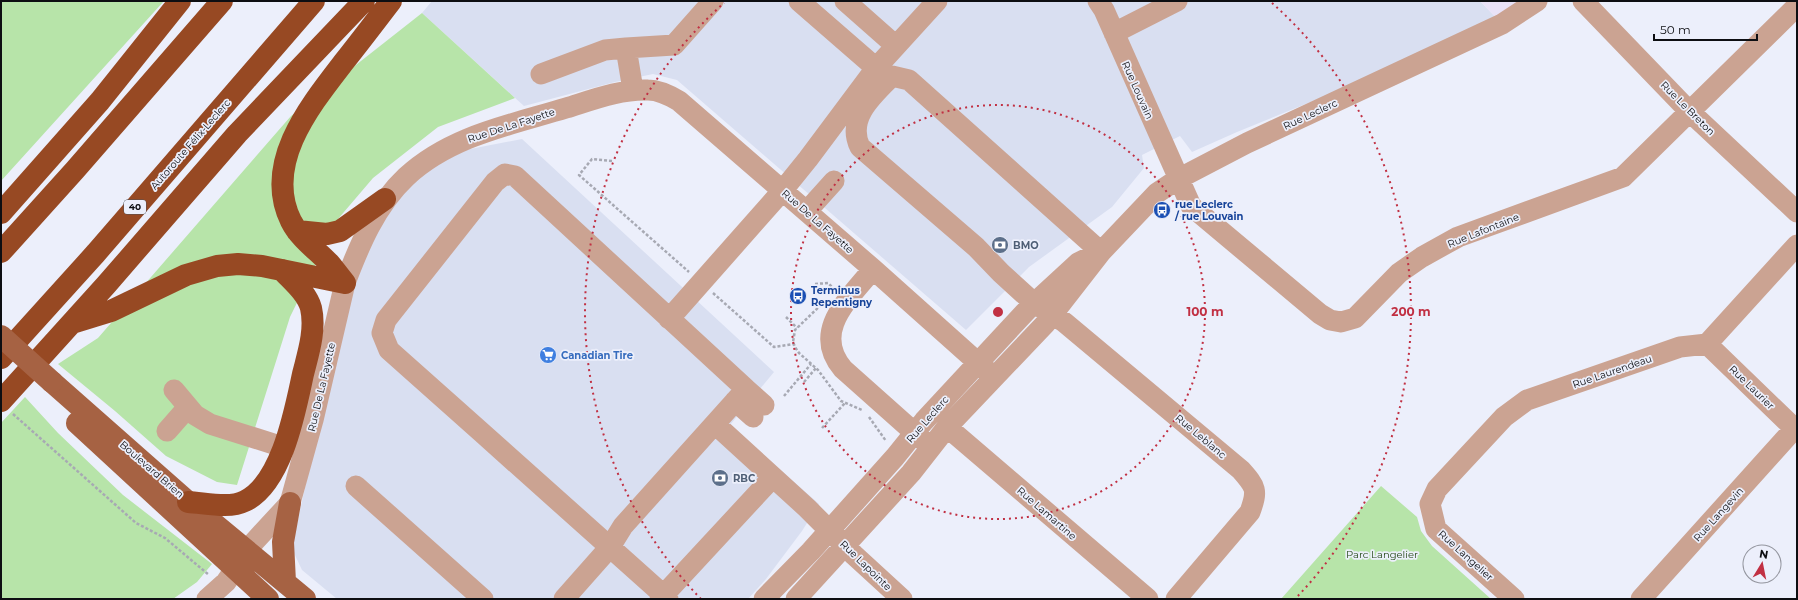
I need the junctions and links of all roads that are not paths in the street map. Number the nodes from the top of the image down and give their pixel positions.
1 (180, 1) edge
2 (222, 1) edge
3 (314, 1) edge
4 (364, 1) edge
5 (391, 1) edge
6 (713, 1) edge
7 (799, 1) edge
8 (845, 1) edge
9 (937, 1) edge
10 (1098, 1) edge
11 (1177, 1) edge
12 (1537, 1) edge
13 (1583, 1) edge
14 (1797, 6) edge
15 (1114, 33) junction
16 (896, 46) junction
17 (626, 48) junction
18 (876, 68) junction
19 (541, 74) dead end
20 (633, 90) junction
21 (1689, 111) junction
22 (1178, 179) junction
23 (834, 181) dead end
24 (783, 190) junction
25 (385, 199) junction
26 (807, 211) junction
27 (1797, 212) edge
28 (1, 213) edge
29 (297, 231) junction
30 (1797, 245) edge
31 (1, 252) edge
32 (1101, 252) junction
33 (873, 269) junction
34 (282, 270) junction
35 (344, 283) junction
36 (1034, 303) junction
37 (1053, 314) junction
38 (669, 319) junction
39 (72, 323) junction
40 (1, 336) edge
41 (1707, 344) junction
42 (1, 354) edge
43 (1, 358) edge
44 (978, 363) junction
45 (994, 378) junction
46 (48, 387) junction
47 (174, 390) dead end
48 (740, 395) junction
49 (7, 407) edge
50 (188, 407) junction
51 (759, 411) dead end
52 (715, 424) junction
53 (947, 427) junction
54 (1796, 430) edge
55 (167, 431) dead end
56 (914, 433) junction
57 (283, 447) junction
58 (931, 448) junction
59 (773, 477) junction
60 (356, 486) dead end
61 (188, 502) junction
62 (290, 503) junction
63 (1430, 504) joint
64 (830, 530) junction
65 (845, 546) junction
66 (610, 547) junction
67 (242, 560) junction
68 (285, 582) junction
69 (664, 598) edge
70 (207, 599) edge
71 (268, 599) edge
72 (305, 599) edge
73 (483, 599) edge
74 (564, 599) edge
75 (764, 599) edge
76 (796, 599) edge
77 (902, 599) edge
78 (1148, 599) edge
79 (1176, 599) edge
80 (1514, 599) edge
81 (1641, 599) edge

1 - 28 highway
2 - 31 highway
3 - 43 highway, Autoroute Félix-Leclerc / 40
4 - 39 highway
5 - 29 highway
6 - 17 street
7 - 18 street
8 - 16 street
9 - 16 street
10 - 15 street, Rue Louvain
11 - 15 street
12 - 22 street, Rue Leclerc
13 - 21 street, Rue Le Breton
14 - 21 street, Rue Lafontaine
15 - 22 street, Rue Louvain
16 - 18 street
17 - 19 street
17 - 20 street
18 - 24 street
20 - 24 street, Rue De La Fayette
20 - 25 street, Rue De La Fayette
21 - 22 street, Rue Lafontaine
21 - 27 street, Rue Le Breton
22 - 32 street, Rue Leclerc
23 - 26 street
24 - 26 street, Rue De La Fayette
24 - 38 street
25 - 29 highway
25 - 35 street, Rue De La Fayette
26 - 33 street, Rue De La Fayette
29 - 35 highway
30 - 41 street
32 - 36 street, Rue Leclerc
32 - 36 street, Rue Leblanc
32 - 37 street, Rue Leclerc
33 - 44 street, Rue De La Fayette
33 - 56 street
34 - 35 highway
34 - 39 highway
34 - 57 highway
35 - 62 street, Rue De La Fayette
36 - 37 street, Rue Leblanc
36 - 44 street, Rue Leclerc
37 - 45 street, Rue Leclerc
37 - 79 street, Rue Leblanc
38 - 48 street
38 - 66 street
39 - 49 highway
40 - 46 main road, Boulevard Brien, bridge
41 - 54 street, Rue Laurier
41 - 63 street, Rue Laurendeau
42 - 46 main road, Boulevard Brien
44 - 45 street, Rue De La Fayette
44 - 56 street, Rue Leclerc
45 - 53 street, Rue Leclerc
46 - 61 main road, Boulevard Brien
46 - 67 main road, Boulevard Brien
47 - 50 street
48 - 51 street
48 - 52 street
50 - 55 street
50 - 57 street
52 - 59 street, Rue Lapointe
52 - 66 street
53 - 58 street, Rue Leclerc
53 - 78 street, Rue Lamartine
54 - 81 street, Rue Langevin
56 - 58 street
56 - 64 street, Rue Leclerc
57 - 61 highway
58 - 65 street, Rue Leclerc
59 - 64 street, Rue Lapointe
59 - 69 street
60 - 73 street
61 - 67 main road, Boulevard Brien
62 - 67 street, Rue De La Fayette
62 - 68 main road
63 - 80 street, Rue Langelier
64 - 65 street, Rue Lapointe
64 - 75 street, Rue Leclerc
65 - 76 street, Rue Leclerc
65 - 77 street, Rue Lapointe
66 - 69 street
66 - 74 street
67 - 68 main road, Boulevard Brien
67 - 70 street, Rue De La Fayette
67 - 71 main road, Boulevard Brien
68 - 72 main road, Boulevard Brien

